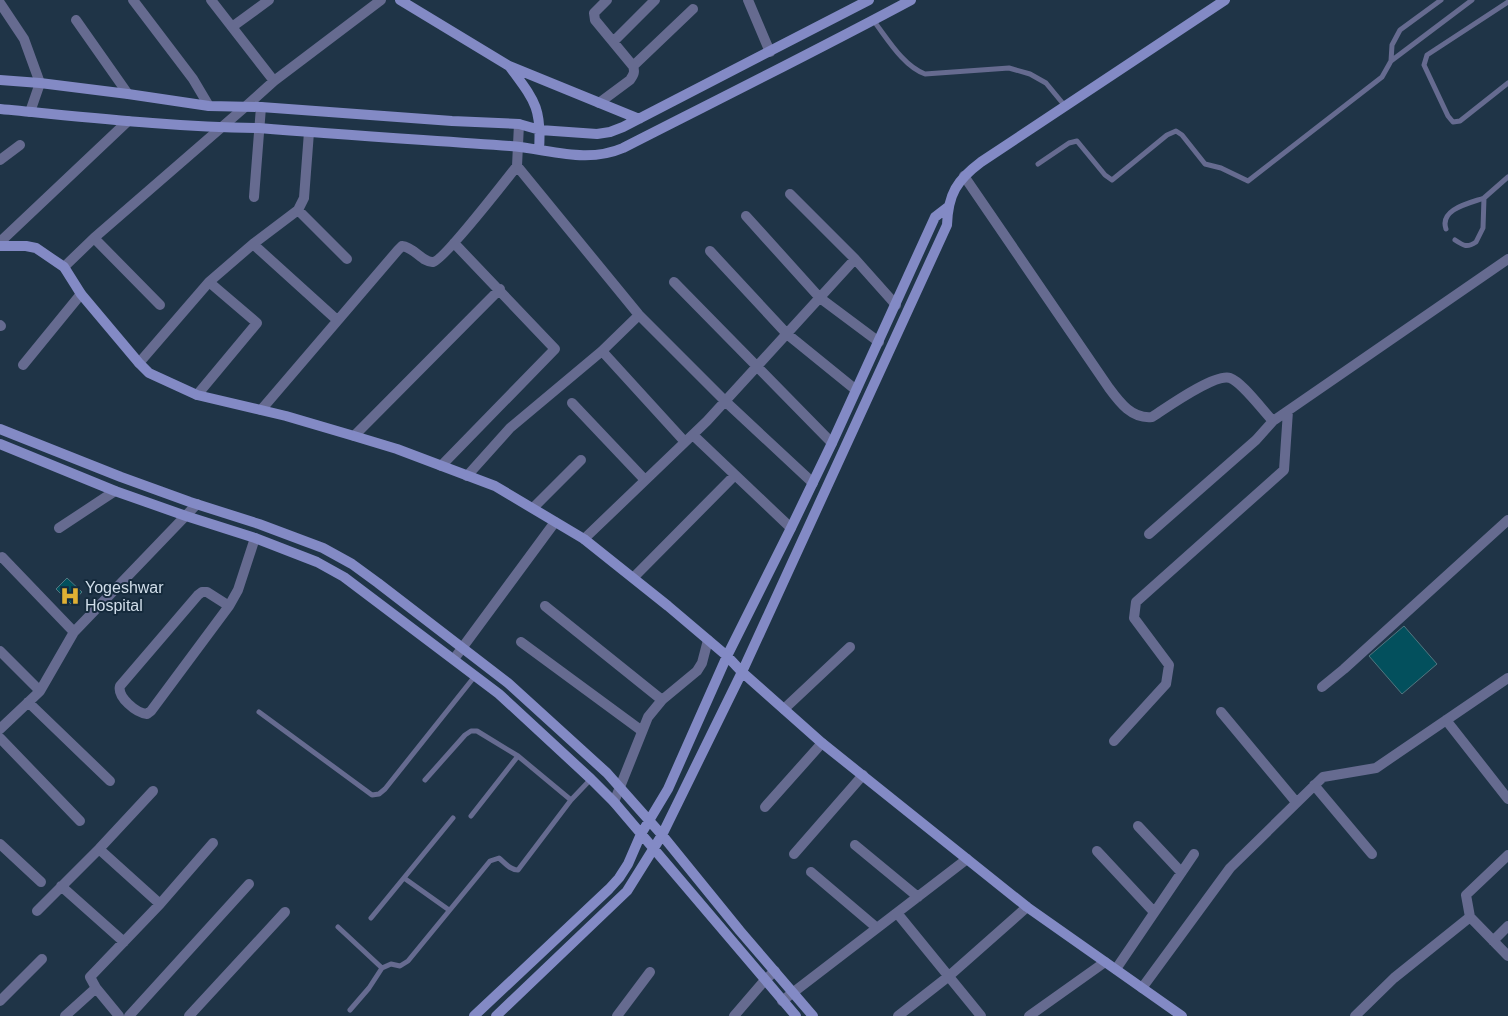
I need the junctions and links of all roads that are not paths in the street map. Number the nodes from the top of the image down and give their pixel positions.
1 (6, 0) edge
2 (133, 0) edge
3 (211, 0) edge
4 (269, 0) edge
5 (381, 0) edge
6 (400, 0) edge
7 (607, 0) edge
8 (655, 0) edge
9 (748, 0) edge
10 (869, 0) edge
11 (911, 0) edge
12 (1225, 0) edge
13 (1441, 0) edge
14 (1472, 0) edge
15 (1508, 2) edge
16 (0, 3) edge
17 (693, 9) dead end
18 (76, 20) dead end
19 (873, 20) junction
20 (232, 27) junction
21 (613, 42) junction
22 (770, 52) junction
23 (1391, 61) junction
24 (509, 66) junction
25 (633, 66) junction
26 (0, 80) edge
27 (274, 81) junction
28 (40, 83) junction
29 (1508, 83) edge
30 (128, 94) junction
31 (599, 103) junction
32 (209, 106) junction
33 (1065, 106) junction
34 (245, 107) junction
35 (260, 108) junction
36 (0, 109) edge
37 (30, 112) junction
38 (639, 119) junction
39 (128, 121) junction
40 (519, 124) junction
41 (222, 128) junction
42 (259, 128) junction
43 (540, 130) junction
44 (309, 132) junction
45 (20, 145) dead end
46 (518, 147) junction
47 (539, 150) junction
48 (0, 160) edge
49 (1038, 164) dead end
50 (517, 166) junction
51 (964, 176) junction
52 (1508, 177) edge
53 (790, 194) dead end
54 (254, 197) dead end
55 (1484, 198) junction
56 (948, 207) junction
57 (298, 210) junction
58 (746, 216) dead end
59 (1446, 229) dead end
60 (94, 238) junction
61 (1456, 240) dead end
62 (0, 242) edge
63 (454, 243) junction
64 (252, 244) junction
65 (0, 246) edge
66 (710, 251) dead end
67 (856, 259) junction
68 (1508, 259) edge
69 (347, 260) dead end
70 (64, 267) junction
71 (209, 282) junction
72 (674, 282) dead end
73 (500, 289) junction
74 (81, 294) junction
75 (820, 298) junction
76 (896, 304) junction
77 (160, 305) dead end
78 (639, 315) junction
79 (337, 320) junction
80 (787, 334) junction
81 (879, 342) junction
82 (602, 351) junction
83 (139, 363) junction
84 (23, 365) dead end
85 (756, 367) junction
86 (856, 390) junction
87 (197, 395) junction
88 (726, 401) junction
89 (572, 403) dead end
90 (261, 410) junction
91 (1288, 411) junction
92 (1273, 421) junction
93 (0, 428) edge
94 (693, 435) junction
95 (354, 436) junction
96 (685, 442) junction
97 (832, 443) junction
98 (0, 444) edge
99 (581, 460) dead end
100 (441, 466) junction
101 (735, 475) junction
102 (467, 476) junction
103 (646, 480) junction
104 (812, 483) junction
105 (116, 491) junction
106 (197, 504) junction
107 (533, 508) junction
108 (186, 516) junction
109 (1508, 520) edge
110 (555, 522) junction
111 (59, 528) dead end
112 (791, 528) junction
113 (1149, 534) dead end
114 (255, 538) junction
115 (584, 539) junction
116 (0, 558) edge
117 (634, 578) junction
118 (229, 606) junction
119 (545, 606) dead end
120 (74, 632) junction
121 (708, 640) junction
122 (521, 642) dead end
123 (463, 647) junction
124 (850, 647) dead end
125 (0, 651) edge
126 (727, 656) junction
127 (454, 659) junction
128 (742, 672) junction
129 (475, 676) junction
130 (1508, 678) edge
131 (1322, 687) dead end
132 (40, 691) junction
133 (662, 700) junction
134 (28, 702) junction
135 (784, 709) junction
136 (259, 712) dead end
137 (1221, 712) dead end
138 (1446, 720) junction
139 (0, 729) edge
140 (642, 731) junction
141 (0, 738) edge
142 (1114, 741) dead end
143 (822, 743) junction
144 (518, 756) junction
145 (862, 775) junction
146 (592, 779) junction
147 (426, 780) dead end
148 (110, 781) dead end
149 (1314, 785) junction
150 (620, 788) junction
151 (153, 791) dead end
152 (1508, 799) edge
153 (571, 800) junction
154 (614, 802) junction
155 (1296, 802) junction
156 (765, 807) dead end
157 (471, 816) dead end
158 (453, 818) dead end
159 (80, 821) dead end
160 (650, 821) junction
161 (1138, 826) dead end
162 (641, 834) junction
163 (662, 835) junction
164 (213, 843) dead end
165 (0, 844) edge
166 (855, 846) dead end
167 (99, 849) junction
168 (653, 849) junction
169 (1097, 851) dead end
170 (794, 854) dead end
171 (1194, 854) dead end
172 (1372, 854) dead end
173 (1508, 855) edge
174 (968, 860) junction
175 (811, 872) dead end
176 (1181, 872) junction
177 (404, 878) junction
178 (41, 882) dead end
179 (249, 884) dead end
180 (61, 886) junction
181 (918, 897) junction
182 (160, 904) junction
183 (1027, 907) junction
184 (449, 910) junction
185 (37, 911) dead end
186 (285, 912) dead end
187 (1154, 912) junction
188 (897, 913) junction
189 (1470, 917) junction
190 (371, 918) dead end
191 (1508, 926) edge
192 (338, 928) dead end
193 (878, 928) junction
194 (1493, 941) junction
195 (124, 942) junction
196 (1508, 956) edge
197 (42, 958) dead end
198 (1105, 962) junction
199 (382, 968) junction
200 (1116, 969) junction
201 (650, 972) dead end
202 (774, 972) junction
203 (949, 976) junction
204 (765, 980) junction
205 (96, 988) junction
206 (1142, 988) junction
207 (793, 992) junction
208 (782, 1000) junction
209 (0, 1001) edge
210 (350, 1010) dead end
211 (65, 1016) edge
212 (119, 1016) edge
213 (129, 1016) edge
214 (188, 1016) edge
215 (474, 1016) edge
216 (496, 1016) edge
217 (617, 1016) edge
218 (734, 1016) edge
219 (796, 1016) edge
220 (813, 1016) edge
221 (898, 1016) edge
222 (981, 1016) edge
223 (1029, 1016) edge
224 (1182, 1016) edge
225 (1355, 1016) edge

1 - 16 street
2 - 32 street
3 - 20 street
4 - 20 street
5 - 27 street
6 - 24 street
7 - 21 street
8 - 21 street
9 - 22 street
10 - 22 street
11 - 19 street
12 - 33 street
13 - 23 lane
14 - 23 lane
15 - 29 lane
16 - 28 street
17 - 25 street
18 - 30 street
19 - 33 lane
19 - 47 street
20 - 27 street
21 - 25 street
22 - 38 street
23 - 49 lane
24 - 31 street
24 - 43 street
25 - 31 street
26 - 28 street
27 - 34 street
28 - 30 street
28 - 37 street
30 - 32 street
31 - 38 street
32 - 34 street
33 - 51 street
34 - 35 street
34 - 41 street
35 - 40 street
35 - 42 street
36 - 37 street
37 - 39 street
38 - 43 street
39 - 41 street
39 - 62 street
40 - 43 street
40 - 46 street
41 - 42 street
41 - 60 street
42 - 44 street
42 - 54 street
43 - 47 street
44 - 46 street
44 - 57 street
45 - 48 street
46 - 47 street
46 - 50 street
50 - 63 street
50 - 78 street
51 - 56 street
51 - 92 street
52 - 55 lane
53 - 67 street
55 - 59 lane
55 - 61 lane
56 - 76 street
56 - 128 street
57 - 64 street
57 - 69 street
58 - 75 street
60 - 70 street
60 - 77 street
63 - 73 street
63 - 79 street
64 - 71 street
64 - 79 street
65 - 70 street
66 - 80 street
67 - 75 street
67 - 76 street
68 - 91 street
70 - 74 street
71 - 83 street
71 - 87 street
72 - 85 street
73 - 95 street
73 - 100 street
74 - 83 street
74 - 84 street
75 - 80 street
75 - 81 street
76 - 81 street
78 - 82 street
78 - 88 street
79 - 90 street
80 - 85 street
80 - 86 street
81 - 86 street
82 - 96 street
82 - 102 street
83 - 87 street
85 - 88 street
85 - 97 street
86 - 97 street
87 - 90 street
88 - 94 street
88 - 104 street
89 - 103 street
90 - 95 street
91 - 92 street
91 - 142 street
92 - 113 street
93 - 106 street
94 - 96 street
94 - 101 street
95 - 100 street
96 - 103 street
97 - 104 street
98 - 105 street
99 - 107 street
100 - 102 street
101 - 112 street
101 - 117 street
102 - 107 street
103 - 115 street
104 - 112 street
105 - 108 street
105 - 111 street
106 - 108 street
106 - 123 street
107 - 110 street
108 - 114 street
108 - 120 street
109 - 131 street
110 - 115 street
110 - 123 street
112 - 126 street
114 - 118 street
114 - 127 street
115 - 117 street
116 - 120 street
117 - 121 street
118 - 118 street
119 - 133 street
120 - 132 street
121 - 126 street
121 - 133 street
122 - 140 street
123 - 127 street
123 - 150 street
124 - 135 street
125 - 132 street
126 - 128 street
126 - 160 street
127 - 129 street
128 - 135 street
128 - 163 street
129 - 136 lane
129 - 146 street
130 - 138 street
132 - 134 street
133 - 140 street
134 - 139 street
134 - 148 street
135 - 143 street
137 - 155 street
138 - 149 street
138 - 152 street
140 - 150 street
141 - 159 street
143 - 145 street
143 - 156 street
144 - 147 lane
144 - 153 lane
144 - 157 lane
145 - 170 street
145 - 174 street
146 - 153 lane
146 - 154 street
149 - 155 street
149 - 172 street
150 - 154 street
150 - 160 street
151 - 167 street
153 - 184 lane
154 - 162 street
155 - 206 street
158 - 177 lane
160 - 162 street
160 - 163 street
161 - 176 street
162 - 168 street
162 - 215 street
163 - 168 street
163 - 202 street
164 - 182 street
165 - 178 street
166 - 181 street
167 - 180 street
167 - 182 street
168 - 204 street
168 - 216 street
169 - 187 street
171 - 176 street
173 - 189 street
174 - 181 street
174 - 183 street
175 - 193 street
176 - 187 street
177 - 184 lane
177 - 190 lane
179 - 213 street
180 - 185 street
180 - 195 street
181 - 188 street
182 - 195 street
183 - 198 street
183 - 203 street
184 - 199 lane
186 - 214 street
187 - 200 street
188 - 193 street
188 - 203 street
189 - 194 street
189 - 225 street
191 - 194 street
192 - 199 lane
193 - 207 street
194 - 196 street
195 - 205 street
197 - 209 street
198 - 200 street
198 - 223 street
199 - 210 lane
200 - 206 street
201 - 217 street
202 - 204 street
202 - 207 street
203 - 221 street
203 - 222 street
204 - 208 street
204 - 218 street
205 - 211 street
205 - 212 street
206 - 224 street
207 - 208 street
207 - 220 street
208 - 219 street

